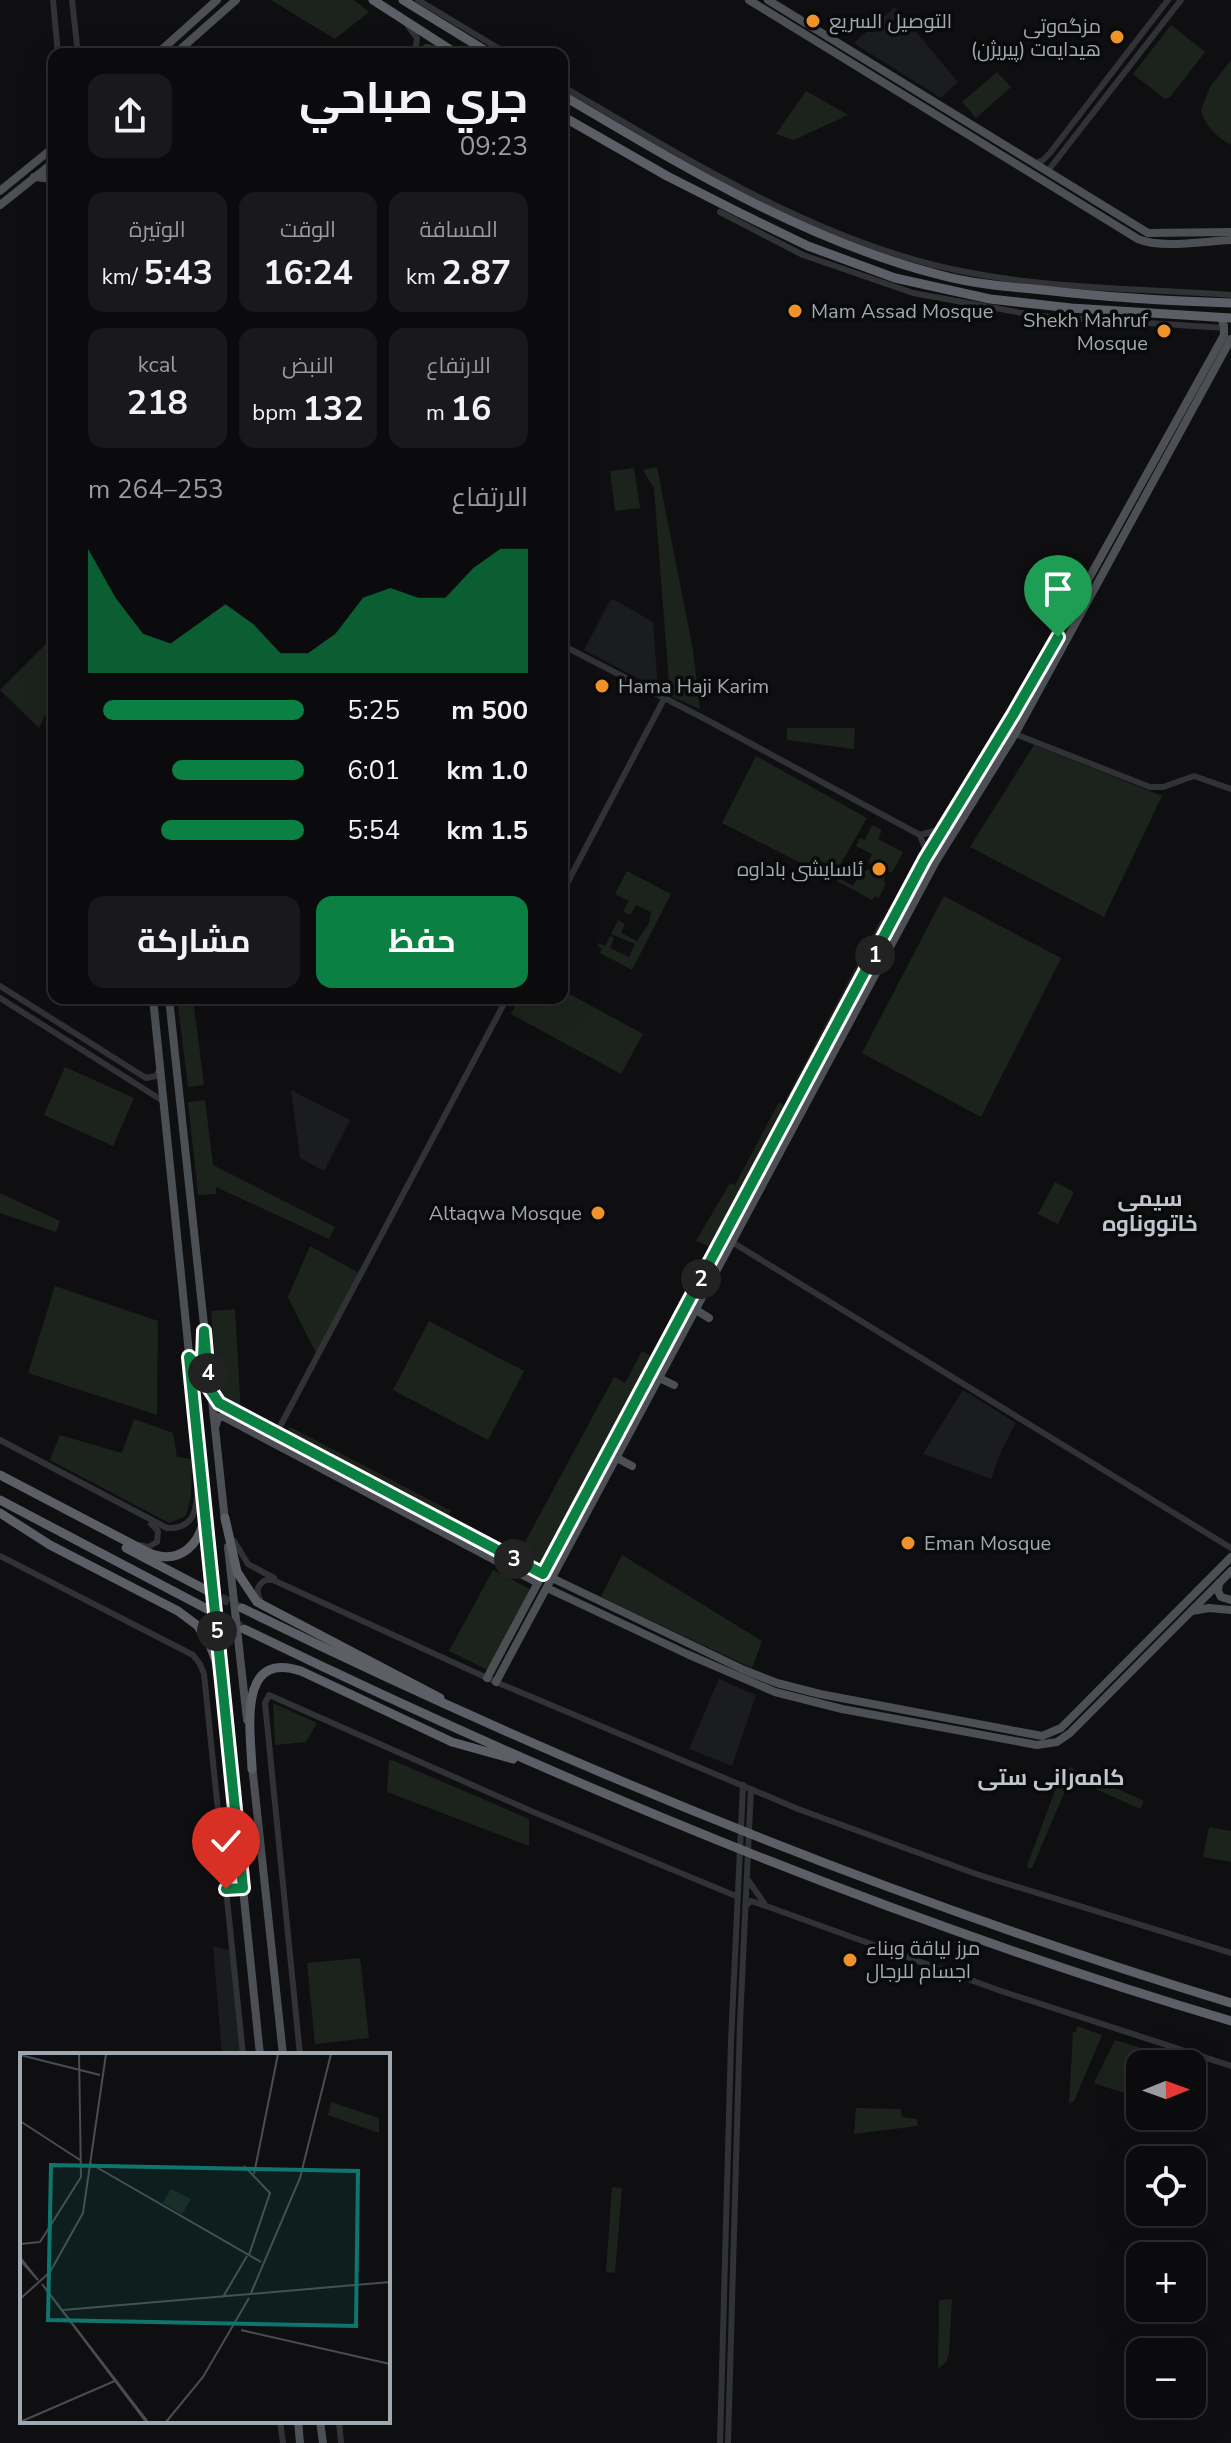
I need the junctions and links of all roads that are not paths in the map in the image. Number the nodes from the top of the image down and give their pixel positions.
1 (53, 0) edge
2 (72, 0) edge
3 (217, 0) edge
4 (236, 0) edge
5 (373, 0) edge
6 (403, 0) edge
7 (418, 0) edge
8 (749, 0) edge
9 (768, 0) edge
10 (1168, 0) edge
11 (1181, 0) edge
12 (400, 17) junction
13 (788, 18) junction
14 (466, 35) junction
15 (57, 48) edge
16 (77, 48) edge
17 (164, 48) edge
18 (182, 48) edge
19 (417, 48) edge
20 (447, 48) edge
21 (483, 48) edge
22 (495, 48) edge
23 (1113, 72) junction
24 (1120, 79) junction
25 (568, 90) edge
26 (568, 98) edge
27 (600, 112) junction
28 (568, 119) edge
29 (48, 152) edge
30 (1050, 153) junction
31 (1057, 159) junction
32 (675, 160) junction
33 (1033, 164) junction
34 (48, 166) edge
35 (1047, 172) junction
36 (667, 176) junction
37 (34, 177) junction
38 (48, 178) edge
39 (0, 191) edge
40 (765, 199) junction
41 (748, 201) junction
42 (0, 205) edge
43 (720, 212) dead end
44 (736, 216) junction
45 (1231, 232) edge
46 (1201, 237) junction
47 (1231, 240) edge
48 (901, 260) junction
49 (1066, 288) junction
50 (1231, 295) edge
51 (1231, 303) edge
52 (1007, 306) junction
53 (1071, 308) junction
54 (1058, 316) junction
55 (1225, 321) edge
56 (1231, 339) edge
57 (1106, 558) junction
58 (568, 648) edge
59 (664, 699) junction
60 (1015, 734) junction
61 (1231, 789) edge
62 (961, 797) junction
63 (970, 804) junction
64 (947, 820) junction
65 (920, 835) junction
66 (925, 859) junction
67 (922, 876) junction
68 (568, 882) edge
69 (0, 986) edge
70 (13, 995) junction
71 (0, 998) edge
72 (9, 1003) junction
73 (154, 1004) edge
74 (170, 1004) edge
75 (504, 1004) edge
76 (160, 1069) junction
77 (163, 1101) junction
78 (762, 1176) junction
79 (732, 1242) junction
80 (696, 1310) junction
81 (709, 1318) dead end
82 (204, 1331) junction
83 (189, 1357) junction
84 (659, 1378) junction
85 (674, 1385) dead end
86 (209, 1388) junction
87 (223, 1406) junction
88 (638, 1407) junction
89 (220, 1416) junction
90 (215, 1434) junction
91 (276, 1434) junction
92 (0, 1440) edge
93 (617, 1458) junction
94 (200, 1459) junction
95 (632, 1466) dead end
96 (0, 1478) edge
97 (377, 1493) junction
98 (222, 1494) junction
99 (0, 1500) edge
100 (131, 1511) junction
101 (205, 1512) junction
102 (0, 1513) edge
103 (225, 1518) junction
104 (110, 1533) junction
105 (1231, 1548) edge
106 (0, 1556) edge
107 (1231, 1557) edge
108 (1231, 1571) edge
109 (545, 1581) junction
110 (1219, 1583) junction
111 (208, 1591) tunnel mouth
112 (298, 1591) junction
113 (1231, 1600) edge
114 (242, 1608) tunnel mouth
115 (209, 1610) tunnel mouth
116 (1231, 1610) edge
117 (1188, 1614) junction
118 (306, 1628) junction
119 (244, 1629) tunnel mouth
120 (1165, 1632) junction
121 (492, 1680) junction
122 (230, 1755) junction
123 (529, 1762) junction
124 (572, 1762) junction
125 (252, 1769) junction
126 (743, 1785) junction
127 (751, 1789) junction
128 (744, 1823) junction
129 (743, 1863) junction
130 (746, 1875) junction
131 (738, 1881) junction
132 (715, 1886) junction
133 (243, 1888) junction
134 (226, 1889) junction
135 (736, 1896) junction
136 (766, 1906) junction
137 (744, 1909) junction
138 (1231, 1953) edge
139 (1231, 2003) edge
140 (1231, 2021) edge
141 (731, 2041) junction
142 (739, 2041) junction
143 (243, 2053) edge
144 (260, 2053) edge
145 (283, 2053) edge
146 (300, 2053) edge
147 (1231, 2066) edge
148 (722, 2336) junction
149 (731, 2336) junction
150 (280, 2423) edge
151 (298, 2423) edge
152 (320, 2423) edge
153 (339, 2423) edge
154 (283, 2443) edge
155 (300, 2443) edge
156 (323, 2443) edge
157 (341, 2443) edge
158 (720, 2443) edge
159 (728, 2443) edge

1 - 15 street
2 - 16 street
3 - 17 main road
4 - 18 main road
5 - 12 highway
6 - 14 highway
7 - 14 street
8 - 13 main road
9 - 13 main road
10 - 23 street
11 - 24 street
12 - 19 street
12 - 20 highway
13 - 33 main road
13 - 46 main road
14 - 21 highway
14 - 22 street
23 - 24 street
23 - 30 street
24 - 31 street
25 - 27 street
26 - 27 highway
27 - 32 highway
27 - 40 street
28 - 36 highway
29 - 39 main road
30 - 31 street
30 - 33 street
31 - 35 street
32 - 36 highway
32 - 41 highway
33 - 35 main road
34 - 37 main road
35 - 46 main road
36 - 44 highway
37 - 38 main road
37 - 42 main road
40 - 41 highway
40 - 48 street
41 - 48 highway
43 - 44 street
44 - 52 highway
45 - 46 main road
46 - 47 main road
48 - 49 highway
49 - 50 street
49 - 51 highway
52 - 53 highway
52 - 54 street
53 - 54 highway
53 - 55 highway
54 - 55 street
55 - 57 main road
56 - 57 main road
57 - 60 main road
57 - 62 main road
58 - 59 street
59 - 65 street
59 - 68 street
60 - 61 street
60 - 63 main road
62 - 63 main road
62 - 64 main road
63 - 67 main road
64 - 65 street
64 - 66 main road
65 - 66 street
66 - 67 main road
67 - 78 main road
69 - 70 street
70 - 72 street
70 - 76 street
71 - 72 street
72 - 77 street
73 - 76 main road
74 - 82 main road
75 - 91 street
76 - 77 main road
77 - 83 main road
78 - 79 main road
78 - 88 main road
79 - 80 main road
79 - 105 street
80 - 81 main road
80 - 84 main road
82 - 83 main road
82 - 86 main road
83 - 94 main road
84 - 85 main road
84 - 88 main road
86 - 87 main road
86 - 90 main road
87 - 89 main road
87 - 91 main road
88 - 93 main road
88 - 109 main road
89 - 90 main road
89 - 97 main road
90 - 98 main road
91 - 97 main road
92 - 100 street
93 - 95 main road
93 - 109 main road
94 - 100 street
94 - 101 main road
96 - 104 highway
96 - 111 highway
97 - 109 main road
98 - 103 main road
98 - 112 street
99 - 115 highway
100 - 104 street
101 - 104 highway
101 - 122 main road
102 - 122 highway
103 - 118 highway
103 - 125 main road
106 - 134 street
107 - 120 main road
108 - 110 main road
109 - 120 main road
109 - 121 main road
110 - 113 main road
110 - 117 main road
112 - 118 street
112 - 121 street
114 - 124 highway
116 - 117 main road
117 - 120 main road
118 - 124 highway
119 - 123 highway
121 - 126 street
122 - 133 main road
123 - 125 highway
123 - 140 highway
124 - 139 highway
125 - 145 main road
126 - 127 street
126 - 128 street
127 - 128 street
127 - 138 street
128 - 129 street
129 - 130 street
129 - 131 street
130 - 136 street
130 - 137 street
131 - 132 street
131 - 135 street
132 - 135 street
132 - 146 street
133 - 134 main road
133 - 144 main road
134 - 143 street
135 - 141 street
136 - 137 street
136 - 147 street
137 - 142 street
141 - 142 street
141 - 148 street
142 - 149 street
148 - 149 street
148 - 158 street
149 - 159 street
150 - 154 street
151 - 155 main road
152 - 156 main road
153 - 157 street

